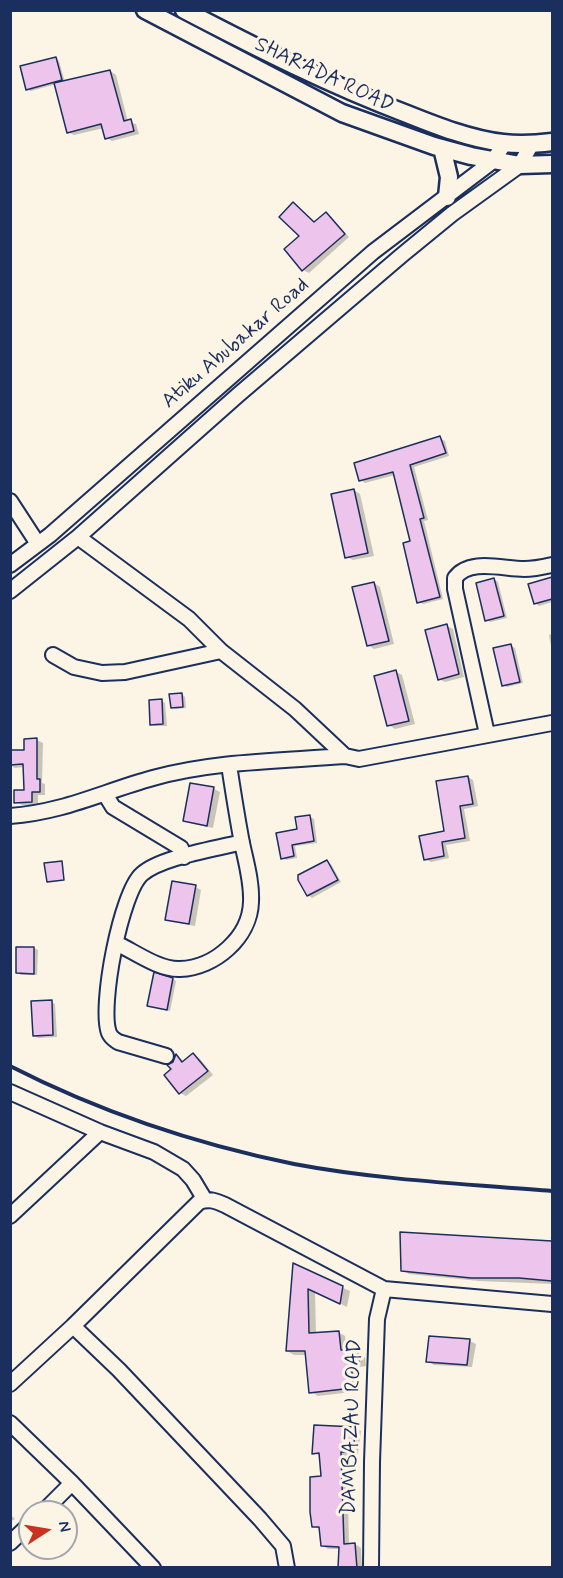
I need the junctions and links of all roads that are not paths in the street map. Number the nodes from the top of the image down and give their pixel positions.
1 (145, 10) edge
2 (184, 10) edge
3 (552, 142) edge
4 (504, 144) junction
5 (531, 145) junction
6 (442, 148) junction
7 (493, 160) junction
8 (552, 164) edge
9 (520, 165) junction
10 (447, 197) junction
11 (10, 501) edge
12 (78, 537) junction
13 (38, 544) junction
14 (10, 565) edge
15 (552, 565) edge
16 (10, 591) edge
17 (220, 651) junction
18 (52, 655) dead end
19 (552, 723) edge
20 (487, 734) junction
21 (345, 756) junction
22 (229, 765) junction
23 (105, 794) junction
24 (10, 816) edge
25 (242, 842) junction
26 (184, 857) junction
27 (116, 943) junction
28 (166, 1056) dead end
29 (10, 1092) edge
30 (100, 1132) junction
31 (205, 1200) junction
32 (10, 1216) edge
33 (384, 1289) junction
34 (552, 1304) edge
35 (73, 1326) junction
36 (10, 1384) edge
37 (10, 1423) edge
38 (72, 1483) junction
39 (55, 1500) edge
40 (151, 1567) edge
41 (287, 1568) edge
42 (371, 1568) edge

1 - 6 main road, SHARADA ROAD
2 - 4 main road
3 - 5 main road
4 - 5 main road
4 - 7 street, Atiku Abubakar Road
5 - 9 street
6 - 7 main road, SHARADA ROAD
6 - 10 main road
7 - 9 main road, SHARADA ROAD
7 - 10 street, Atiku Abubakar Road
8 - 9 main road, SHARADA ROAD
9 - 12 street
10 - 13 street, Atiku Abubakar Road
11 - 13 street
12 - 16 street
12 - 17 street
13 - 14 street, Atiku Abubakar Road
15 - 20 street
17 - 18 street
17 - 21 street
19 - 20 street
20 - 21 street
21 - 22 street
22 - 23 street
22 - 25 street
23 - 24 street
23 - 26 street
25 - 26 street
25 - 27 street
26 - 27 street
27 - 28 street
29 - 30 street
30 - 31 street
30 - 32 street
31 - 33 street
31 - 35 street
33 - 34 street
33 - 42 street, DAMBAZAU ROAD
35 - 36 street
35 - 41 street
37 - 38 street
38 - 39 street
38 - 40 street

